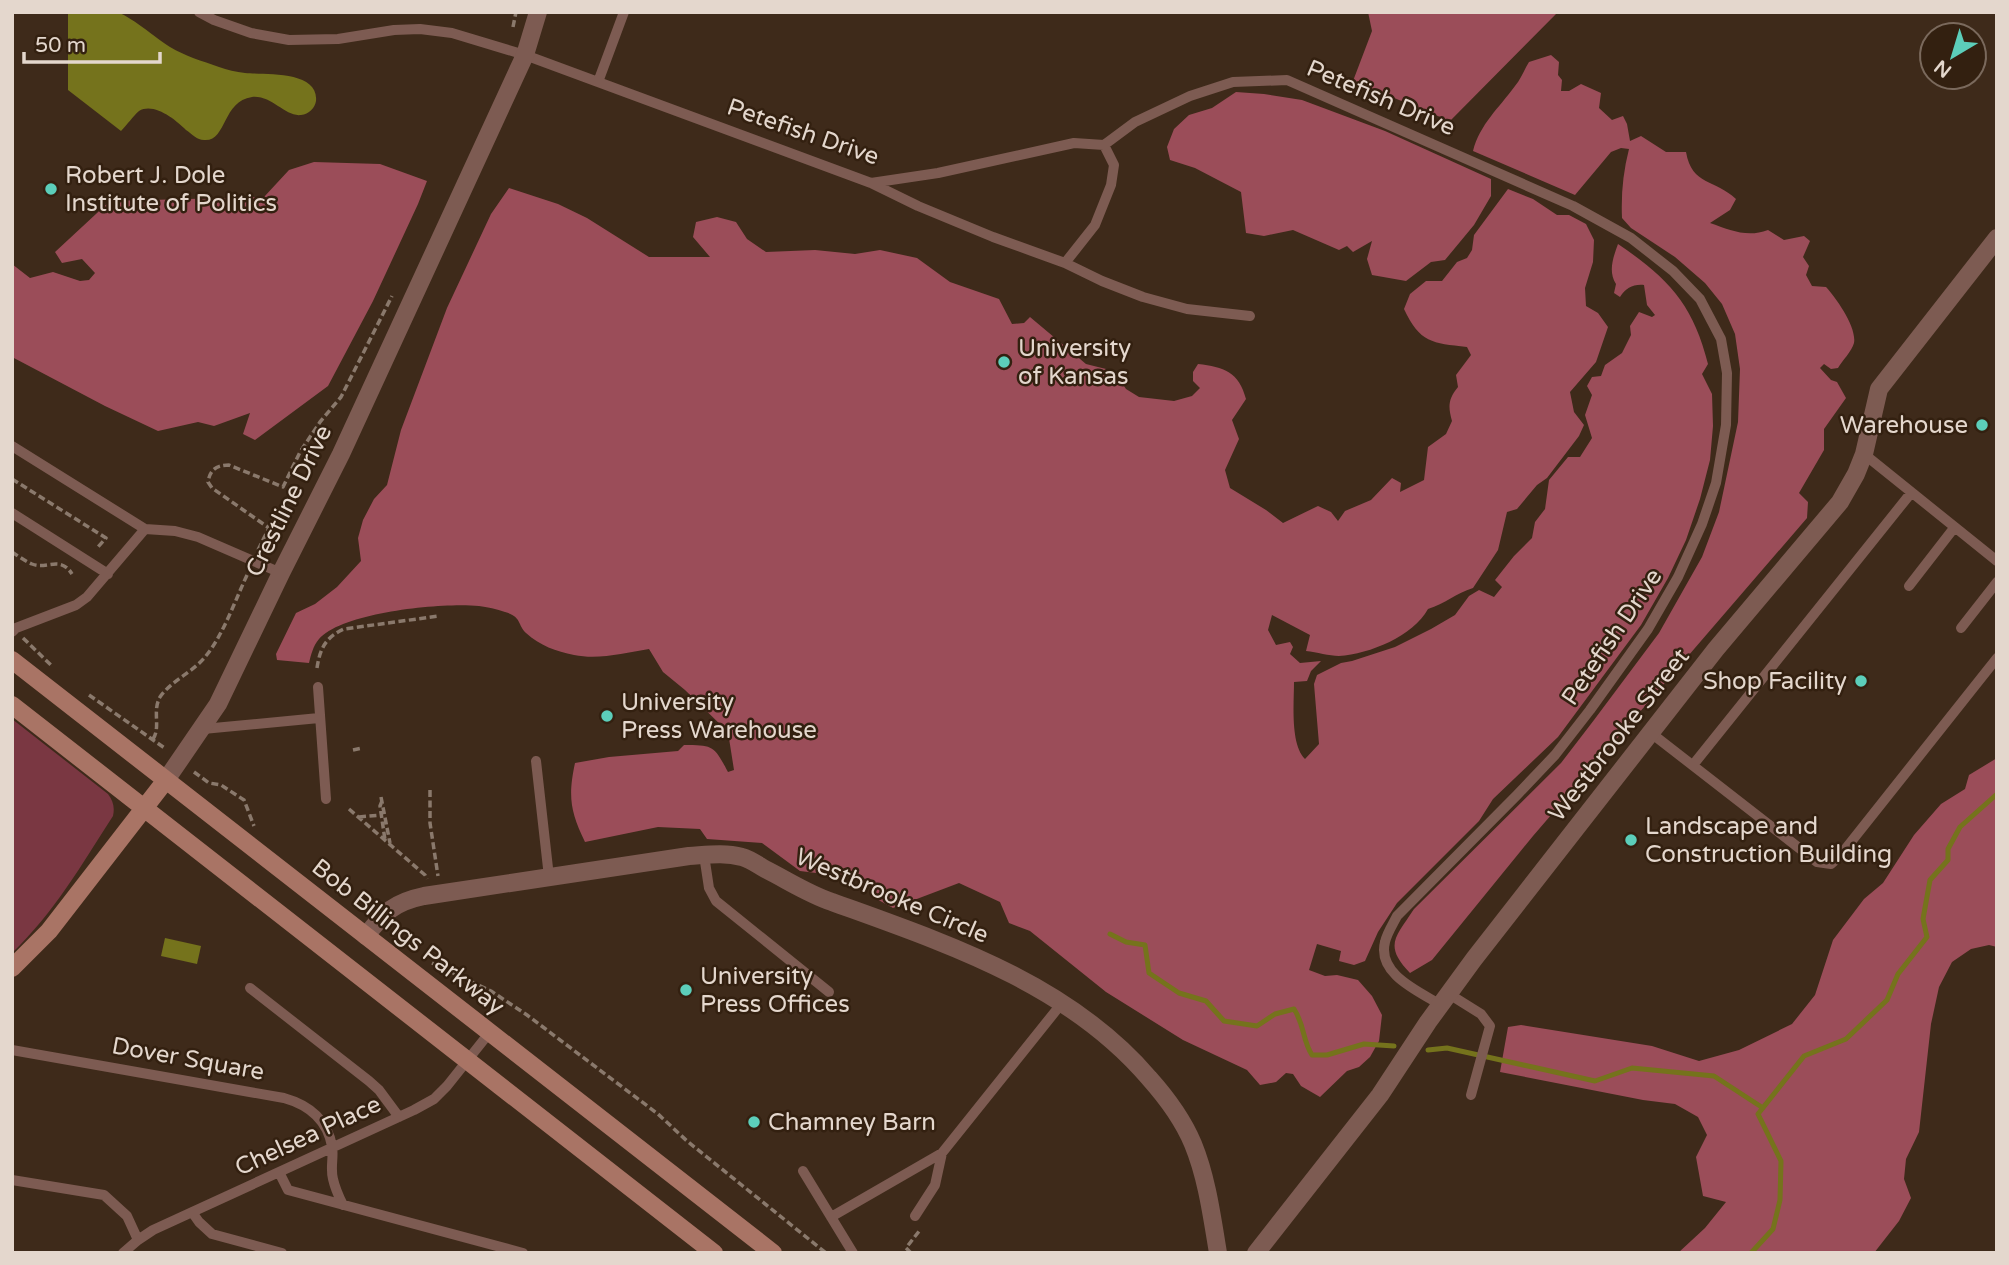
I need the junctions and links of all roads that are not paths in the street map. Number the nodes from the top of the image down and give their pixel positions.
1 (199, 12) edge
2 (538, 12) edge
3 (624, 12) edge
4 (525, 55) junction
5 (598, 82) junction
6 (1104, 145) junction
7 (871, 183) junction
8 (1997, 238) edge
9 (1065, 263) junction
10 (1250, 316) dead end
11 (12, 446) edge
12 (1864, 454) junction
13 (1911, 493) junction
14 (12, 513) edge
15 (1954, 528) junction
16 (145, 529) junction
17 (1997, 561) edge
18 (281, 573) junction
19 (108, 574) junction
20 (1997, 582) edge
21 (1909, 586) dead end
22 (1961, 628) dead end
23 (12, 632) edge
24 (1997, 658) edge
25 (12, 660) edge
26 (318, 687) dead end
27 (12, 705) edge
28 (319, 718) junction
29 (203, 729) junction
30 (1651, 733) junction
31 (536, 761) dead end
32 (1693, 765) junction
33 (166, 779) junction
34 (327, 799) dead end
35 (145, 808) junction
36 (704, 855) junction
37 (549, 877) junction
38 (366, 936) junction
39 (12, 968) edge
40 (250, 988) dead end
41 (830, 992) dead end
42 (1445, 1000) junction
43 (1062, 1003) junction
44 (491, 1032) junction
45 (12, 1050) edge
46 (468, 1060) junction
47 (1471, 1095) dead end
48 (399, 1117) junction
49 (333, 1147) junction
50 (942, 1153) junction
51 (803, 1171) dead end
52 (279, 1172) junction
53 (12, 1180) edge
54 (343, 1205) junction
55 (192, 1212) junction
56 (915, 1216) dead end
57 (831, 1217) junction
58 (138, 1240) junction
59 (123, 1253) edge
60 (282, 1253) edge
61 (523, 1253) edge
62 (714, 1253) edge
63 (773, 1253) edge
64 (853, 1253) edge
65 (1218, 1253) edge
66 (1256, 1253) edge

1 - 4 lane, Petefish Drive
2 - 4 street, Crestline Drive
3 - 5 lane
4 - 5 lane, Petefish Drive
4 - 18 street, Crestline Drive
5 - 7 lane, Petefish Drive
6 - 7 lane, Petefish Drive
6 - 9 lane
6 - 42 lane, Petefish Drive
7 - 9 lane
8 - 12 street, Westbrooke Street
9 - 10 lane
11 - 16 lane
12 - 13 lane
12 - 30 street, Westbrooke Street
13 - 15 lane
13 - 32 lane
14 - 19 lane
15 - 17 lane
15 - 21 lane
16 - 18 lane
16 - 19 lane
18 - 29 street, Crestline Drive
19 - 23 lane
20 - 22 lane
24 - 32 lane
25 - 33 main road, Bob Billings Parkway
26 - 28 lane
27 - 35 main road
28 - 29 lane
28 - 34 lane
29 - 33 street, Crestline Drive
30 - 32 lane
30 - 42 street, Westbrooke Street
31 - 37 lane
33 - 35 main road, Crestline Drive
33 - 38 main road, Bob Billings Parkway
35 - 39 main road, Crestline Drive
35 - 46 main road
36 - 37 street, Westbrooke Circle
36 - 41 lane
36 - 43 street, Westbrooke Circle
37 - 38 street, Westbrooke Circle
38 - 44 main road, Bob Billings Parkway
40 - 48 lane
42 - 47 lane, Petefish Drive
42 - 66 street, Westbrooke Street
43 - 50 lane
43 - 65 street, Westbrooke Circle
44 - 46 lane, Chelsea Place
44 - 63 main road, Bob Billings Parkway
45 - 49 lane, Dover Square
46 - 48 lane, Chelsea Place
46 - 62 main road
48 - 49 lane, Chelsea Place
49 - 52 lane, Chelsea Place
49 - 54 lane
50 - 56 lane
50 - 57 lane
51 - 57 lane
52 - 54 lane
52 - 55 lane, Chelsea Place
53 - 58 lane
54 - 61 lane
55 - 58 lane, Chelsea Place
55 - 60 lane
57 - 64 lane
58 - 59 lane, Chelsea Place

